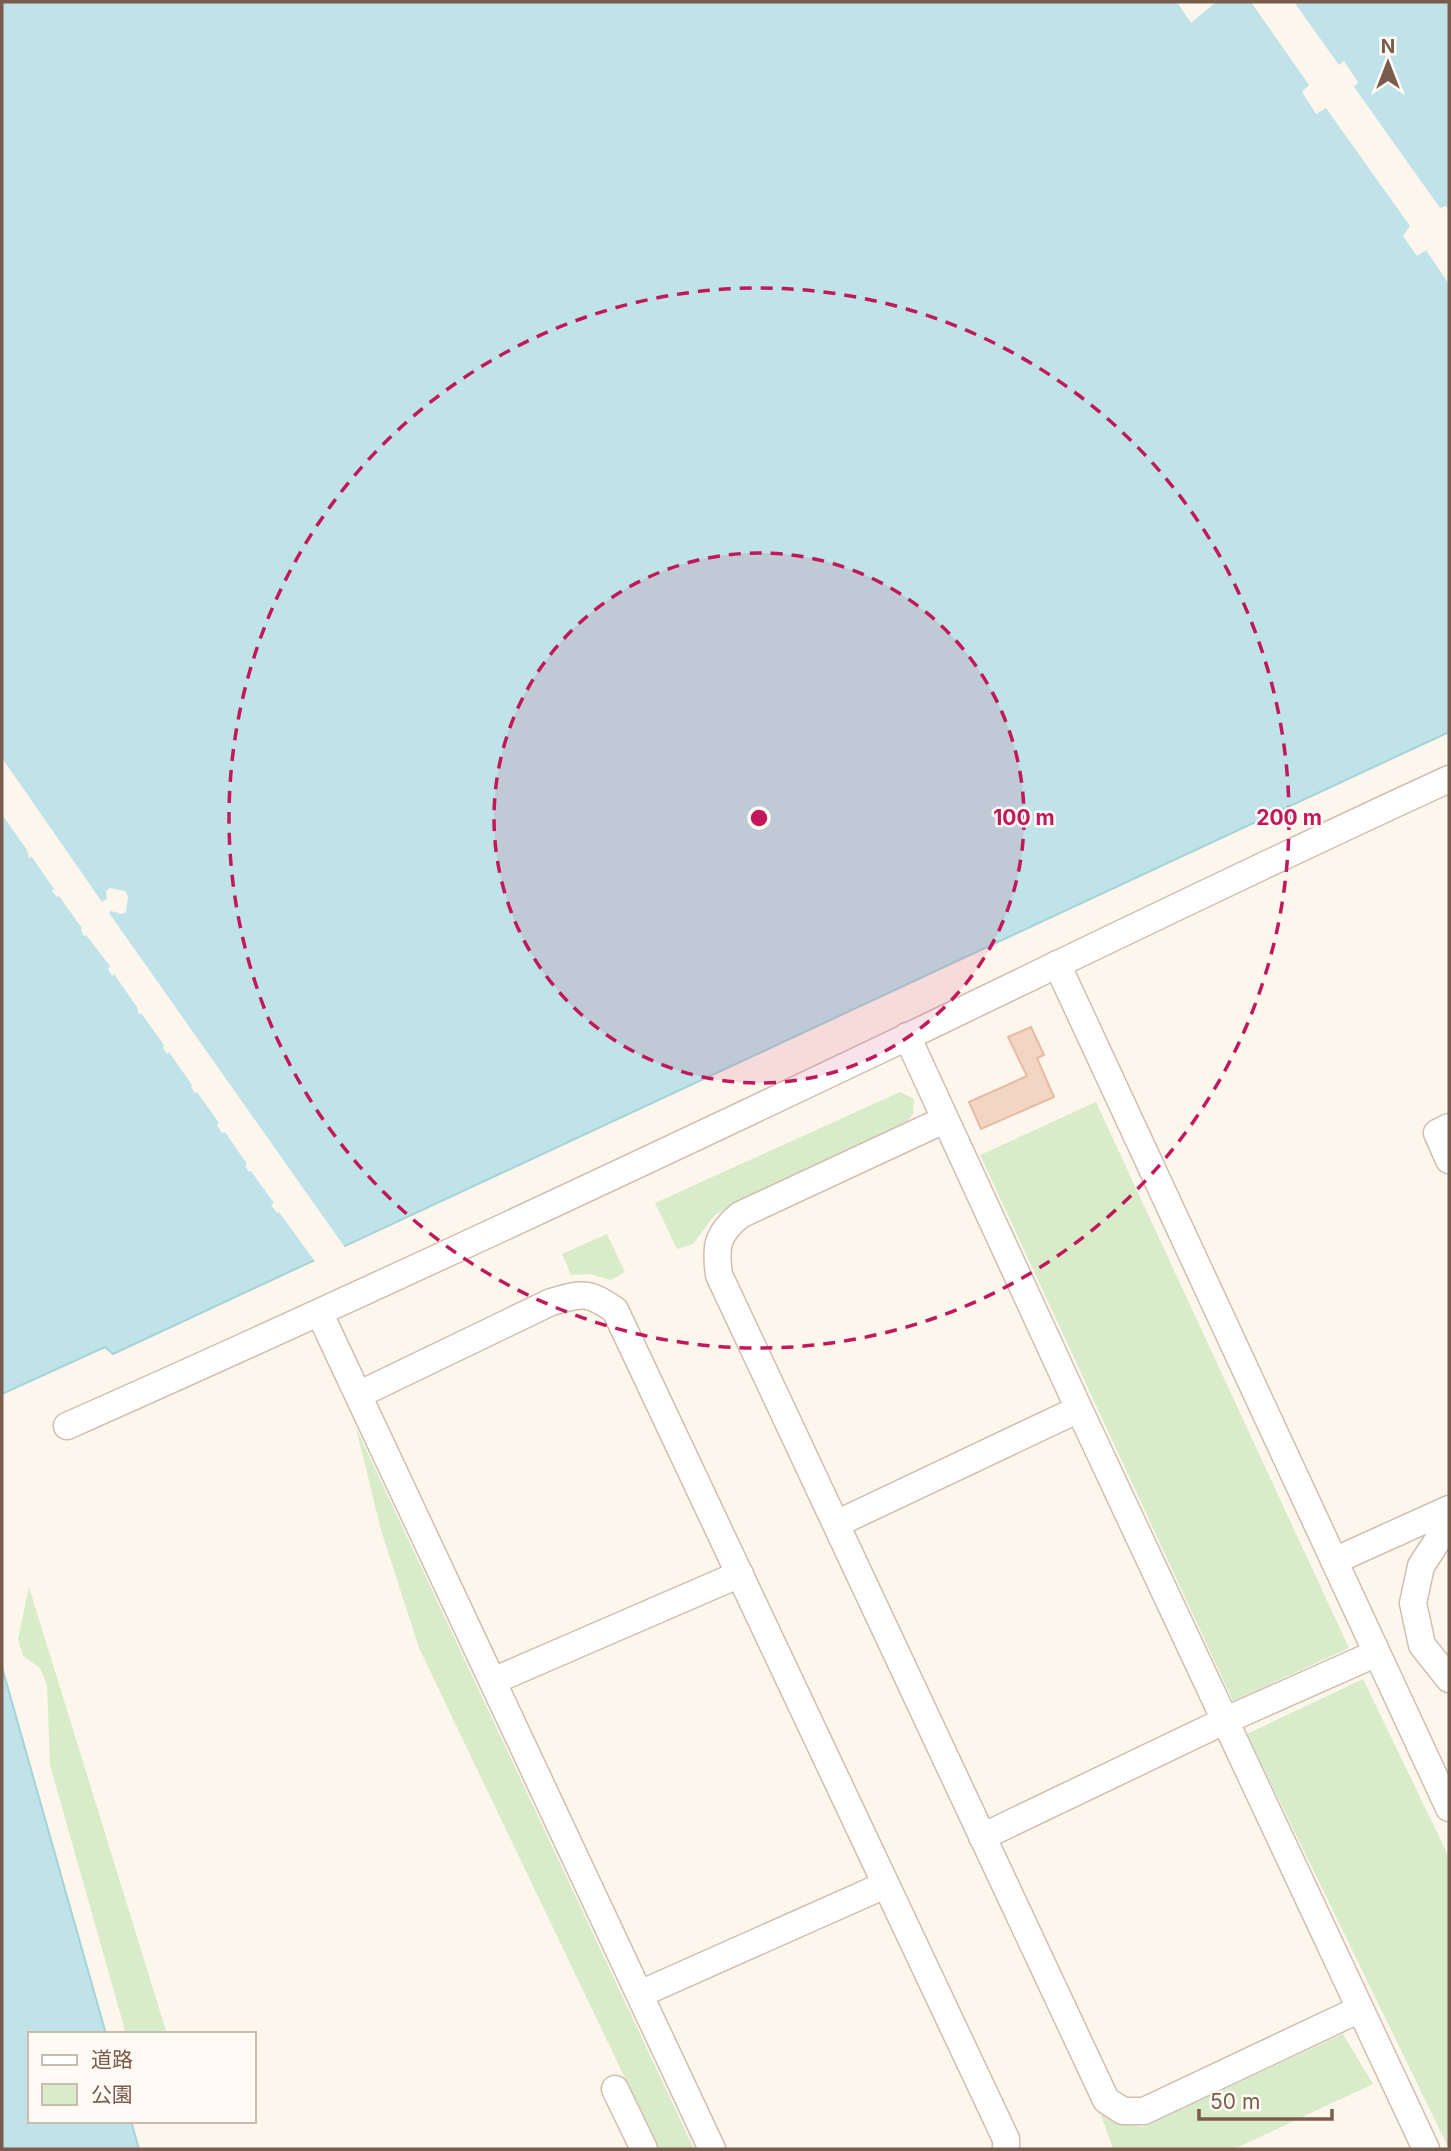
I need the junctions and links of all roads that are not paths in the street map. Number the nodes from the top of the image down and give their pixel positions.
1 (1449, 779) edge
2 (1058, 964) junction
3 (907, 1036) junction
4 (944, 1120) junction
5 (1449, 1128) edge
6 (1449, 1160) edge
7 (320, 1314) junction
8 (358, 1395) junction
9 (1079, 1409) junction
10 (67, 1426) dead end
11 (1449, 1509) edge
12 (836, 1524) junction
13 (1449, 1528) edge
14 (1334, 1561) junction
15 (740, 1574) junction
16 (1377, 1653) junction
17 (1449, 1679) edge
18 (494, 1681) junction
19 (1224, 1721) junction
20 (1441, 1768) edge
21 (1449, 1808) edge
22 (982, 1836) junction
23 (885, 1885) junction
24 (640, 1994) junction
25 (1360, 2009) junction
26 (615, 2089) dead end
27 (644, 2149) edge
28 (712, 2149) edge
29 (1006, 2149) edge
30 (1426, 2149) edge

1 - 2 lane
2 - 3 lane
2 - 14 lane
3 - 4 lane
3 - 7 lane
4 - 9 lane
4 - 12 lane
5 - 6 lane
7 - 8 lane
7 - 10 lane
8 - 15 lane
8 - 18 lane
9 - 12 lane
9 - 19 lane
11 - 14 lane
12 - 22 lane
13 - 17 lane
14 - 16 lane
15 - 18 lane
15 - 23 lane
16 - 19 lane
16 - 20 lane
18 - 24 lane
19 - 22 lane
19 - 25 lane
20 - 21 lane
22 - 25 lane
23 - 24 lane
23 - 29 lane
24 - 28 lane
25 - 30 lane
26 - 27 lane

